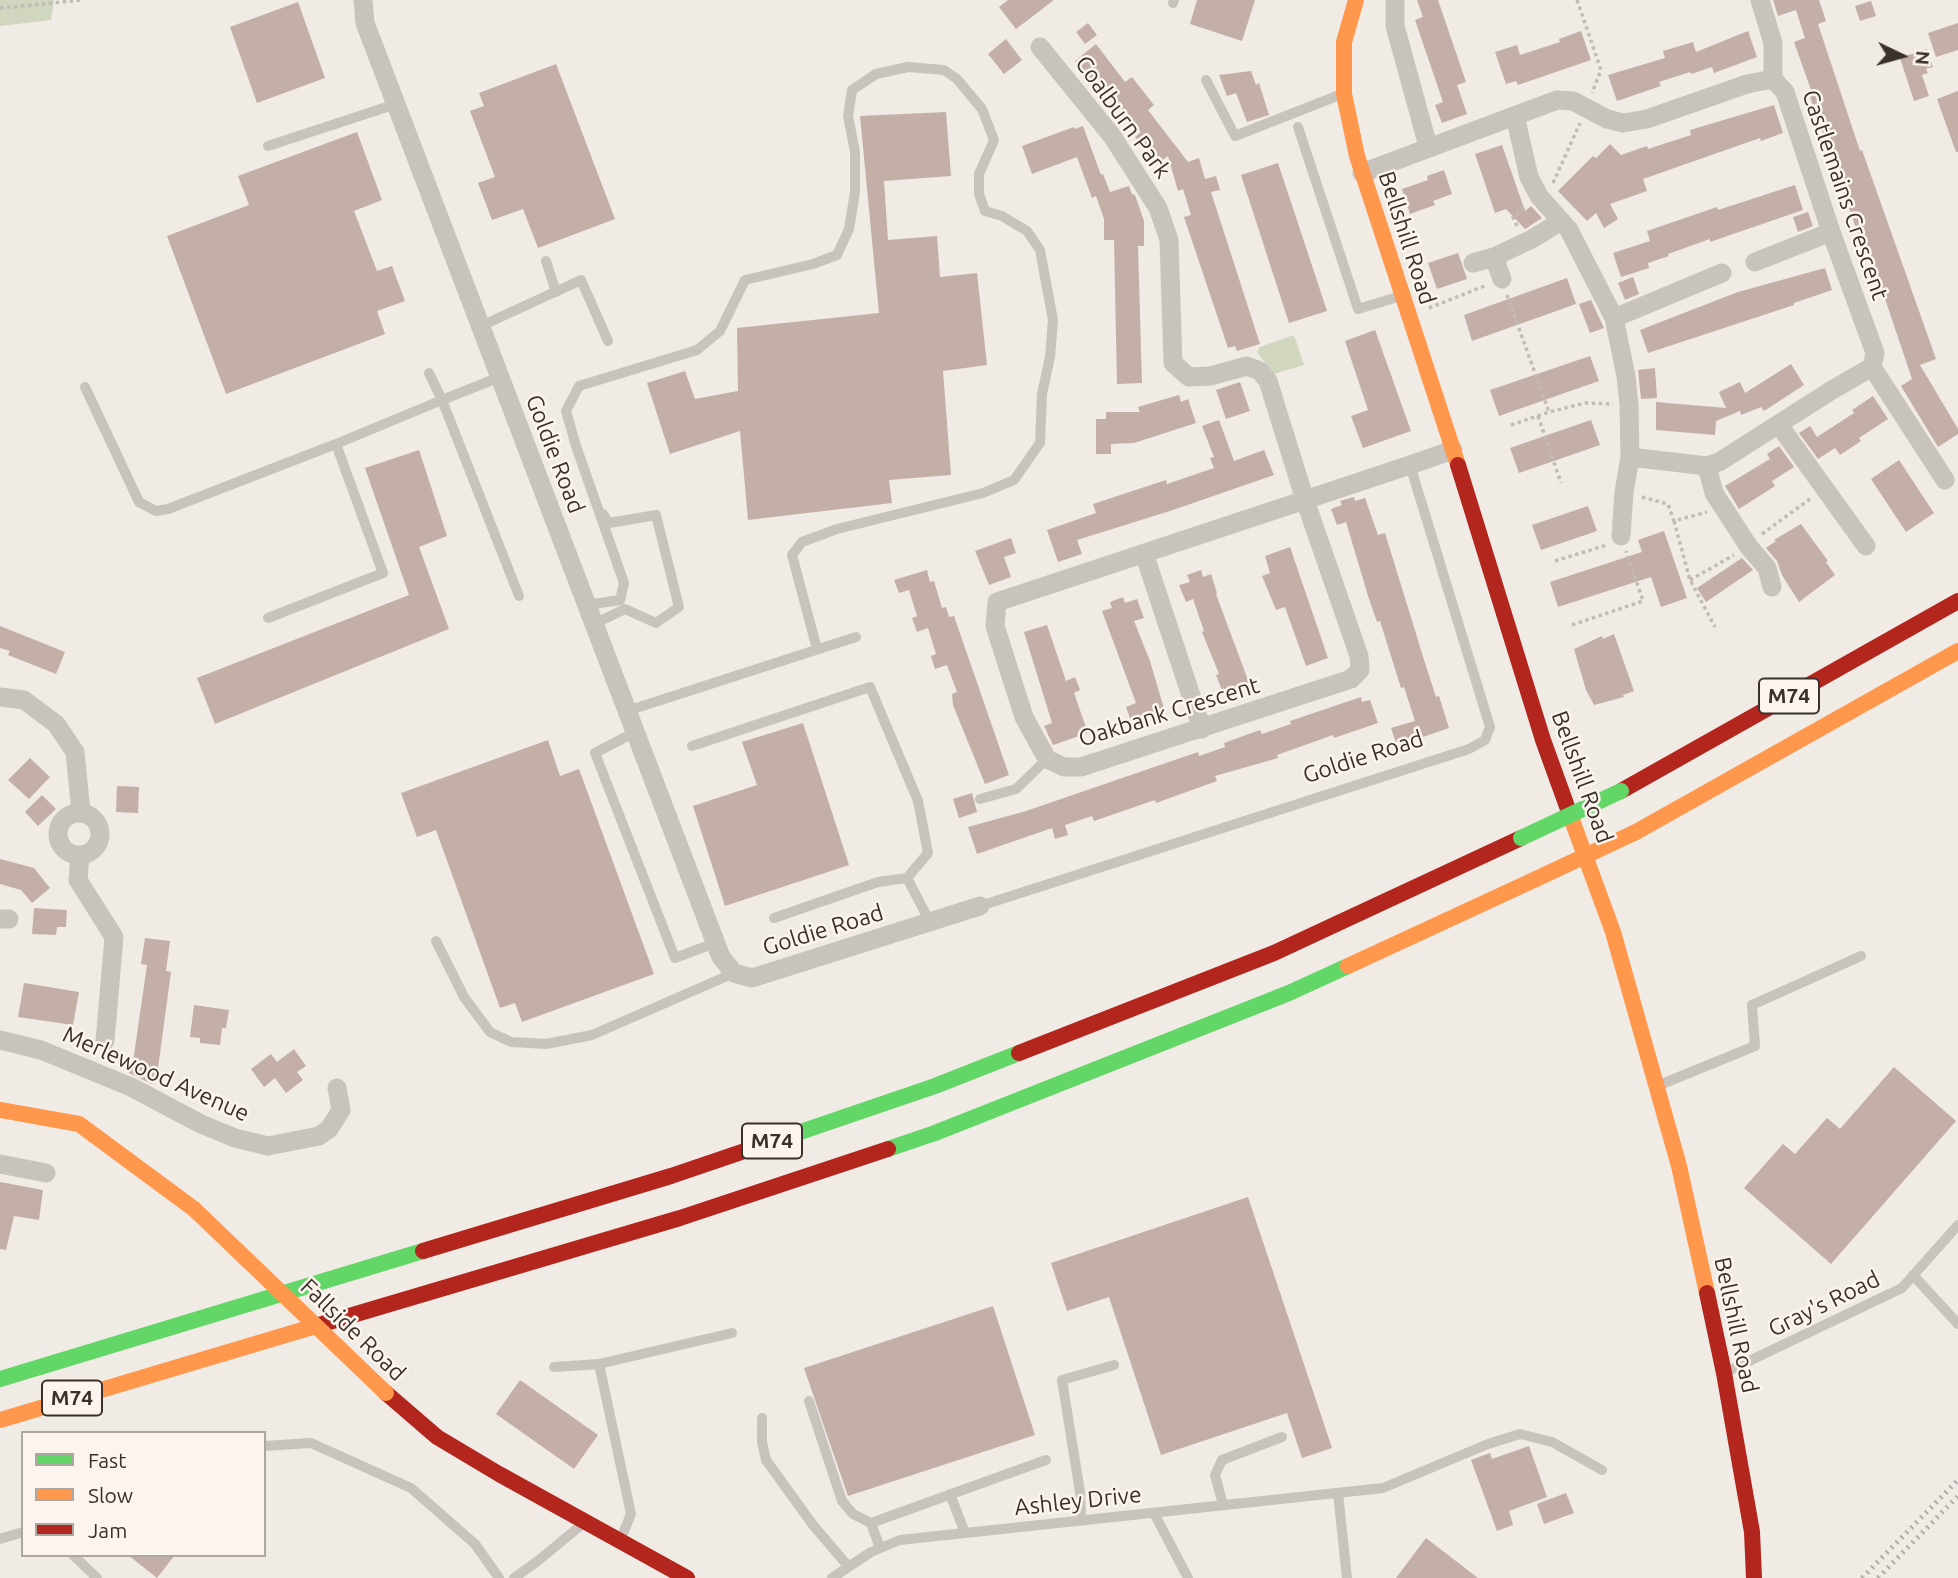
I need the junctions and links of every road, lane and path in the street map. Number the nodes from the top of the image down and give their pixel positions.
1 (83, 0) edge
2 (363, 0) edge
3 (1356, 0) edge
4 (1395, 0) edge
5 (1577, 0) edge
6 (1760, 0) edge
7 (0, 8) edge
8 (1040, 47) dead end
9 (1773, 79) junction
10 (1206, 80) dead end
11 (1344, 94) junction
12 (396, 104) junction
13 (1587, 106) junction
14 (1515, 116) junction
15 (1298, 127) dead end
16 (268, 146) dead end
17 (1428, 146) junction
18 (1362, 173) junction
19 (1561, 221) junction
20 (1831, 232) junction
21 (1494, 257) junction
22 (546, 261) dead end
23 (1755, 262) dead end
24 (1473, 263) dead end
25 (1722, 273) dead end
26 (1502, 279) junction
27 (556, 292) junction
28 (1401, 296) junction
29 (1408, 316) junction
30 (1614, 318) junction
31 (481, 326) junction
32 (608, 341) dead end
33 (1872, 367) junction
34 (429, 373) dead end
35 (500, 377) junction
36 (85, 387) dead end
37 (442, 400) junction
38 (1629, 405) junction
39 (1549, 412) junction
40 (1538, 416) junction
41 (1511, 425) dead end
42 (1779, 425) junction
43 (336, 444) junction
44 (1453, 450) junction
45 (1630, 457) junction
46 (1410, 465) junction
47 (1707, 466) junction
48 (1945, 480) dead end
49 (1561, 483) dead end
50 (1623, 492) junction
51 (1305, 500) junction
52 (595, 502) junction
53 (1724, 507) junction
54 (1674, 522) junction
55 (1622, 538) junction
56 (1866, 546) dead end
57 (1144, 553) junction
58 (1555, 561) dead end
59 (1772, 587) dead end
60 (519, 596) dead end
61 (1958, 601) edge
62 (587, 605) junction
63 (268, 618) dead end
64 (594, 624) junction
65 (1572, 625) dead end
66 (1715, 626) dead end
67 (856, 637) dead end
68 (817, 649) junction
69 (1958, 652) edge
70 (0, 697) edge
71 (627, 711) junction
72 (1202, 729) junction
73 (635, 732) junction
74 (692, 746) dead end
75 (1047, 759) junction
76 (980, 799) dead end
77 (81, 812) junction
78 (80, 855) junction
79 (907, 878) junction
80 (980, 906) joint
81 (774, 918) dead end
82 (930, 922) junction
83 (436, 941) dead end
84 (715, 943) junction
85 (1861, 956) dead end
86 (734, 973) junction
87 (0, 1040) edge
88 (105, 1041) dead end
89 (1657, 1087) junction
90 (337, 1088) dead end
91 (0, 1110) edge
92 (0, 1164) edge
93 (46, 1173) dead end
94 (1958, 1224) edge
95 (1913, 1275) junction
96 (1958, 1324) edge
97 (732, 1333) dead end
98 (599, 1364) junction
99 (1114, 1364) dead end
100 (554, 1367) dead end
101 (1724, 1373) junction
102 (144, 1376) junction
103 (0, 1379) edge
104 (809, 1401) dead end
105 (762, 1418) dead end
106 (0, 1420) edge
107 (0, 1431) edge
108 (1282, 1437) dead end
109 (266, 1446) edge
110 (1046, 1460) dead end
111 (1602, 1469) dead end
112 (1338, 1493) junction
113 (950, 1494) junction
114 (1223, 1505) junction
115 (1154, 1513) junction
116 (1081, 1520) junction
117 (585, 1522) junction
118 (871, 1523) junction
119 (21, 1533) edge
120 (965, 1533) junction
121 (0, 1539) edge
122 (619, 1541) junction
123 (880, 1548) junction
124 (74, 1557) edge
125 (848, 1566) junction
126 (97, 1578) edge
127 (499, 1578) edge
128 (514, 1578) edge
129 (687, 1578) edge
130 (832, 1578) edge
131 (1188, 1578) edge
132 (1347, 1578) edge
133 (1754, 1578) edge

1 - 7 path
2 - 12 street, Goldie Road
3 - 11 main road, Bellshill Road
4 - 17 street
5 - 13 path
6 - 9 street
8 - 51 street, Coalburn Park
9 - 13 street, Castlemains Crescent
9 - 20 street, Castlemains Crescent
10 - 11 lane
11 - 18 main road, Bellshill Road
12 - 16 lane
12 - 31 street, Goldie Road
13 - 14 street, Castlemains Crescent
14 - 17 street, Castlemains Crescent
14 - 19 street
15 - 28 lane
17 - 18 street, Castlemains Crescent
18 - 28 main road, Bellshill Road
19 - 21 street
19 - 30 street
20 - 23 street
20 - 33 street, Castlemains Crescent
21 - 24 street
21 - 26 street
22 - 27 lane
25 - 30 street
26 - 29 path
26 - 39 path
27 - 31 lane
27 - 32 lane
28 - 29 main road, Bellshill Road
29 - 44 main road, Bellshill Road
30 - 38 street
31 - 35 street, Goldie Road
33 - 42 street
33 - 48 street
34 - 37 lane
35 - 37 lane
35 - 62 street, Goldie Road
36 - 43 lane
37 - 43 lane
37 - 60 lane
38 - 39 path
38 - 45 street
39 - 40 path
40 - 41 path
40 - 49 path
42 - 47 street
42 - 56 street
43 - 63 lane
44 - 46 street
44 - 89 main road, Bellshill Road
45 - 47 street
45 - 50 street
46 - 51 street
46 - 80 lane, Goldie Road
47 - 53 street
50 - 54 path
50 - 55 street
51 - 57 street
51 - 72 street, Oakbank Crescent
52 - 62 lane
52 - 64 lane
52 - 68 lane
53 - 54 path
53 - 59 street
54 - 66 path
55 - 58 path
55 - 65 path
57 - 72 street
57 - 75 street
61 - 103 main road, M74, bridge
62 - 64 street, Goldie Road
64 - 71 street, Goldie Road
67 - 68 lane
68 - 71 lane
69 - 102 main road, M74, bridge
70 - 77 street
71 - 73 street, Goldie Road
72 - 75 street, Oakbank Crescent
73 - 84 street, Goldie Road
73 - 84 lane
74 - 79 lane
75 - 76 lane
77 - 78 street
77 - 78 street
78 - 88 street
79 - 81 lane
79 - 82 lane
80 - 82 street, Goldie Road
82 - 86 street, Goldie Road
83 - 86 lane
84 - 86 street, Goldie Road
85 - 89 lane
87 - 90 street, Merlewood Avenue
89 - 101 main road, Bellshill Road
91 - 117 main road, Fallside Road, bridge
92 - 93 street
94 - 95 lane, Gray's Road
95 - 96 lane
95 - 101 lane, Gray's Road
97 - 98 lane
98 - 100 lane
98 - 122 lane
99 - 116 lane
101 - 133 main road, Bellshill Road
102 - 106 main road, M74
102 - 107 main road
104 - 118 lane
105 - 125 lane
108 - 114 lane
109 - 127 lane
110 - 113 lane
111 - 112 lane, Ashley Drive
112 - 114 lane, Ashley Drive
112 - 132 lane
113 - 118 lane
113 - 120 lane
114 - 115 lane, Ashley Drive
115 - 116 lane, Ashley Drive
115 - 131 lane
116 - 120 lane, Ashley Drive
117 - 122 main road, Fallside Road
117 - 128 lane
118 - 123 lane
119 - 121 lane
120 - 123 lane, Ashley Drive
122 - 129 main road, Fallside Road
123 - 125 lane, Ashley Drive
124 - 126 lane
125 - 130 lane, Ashley Drive

